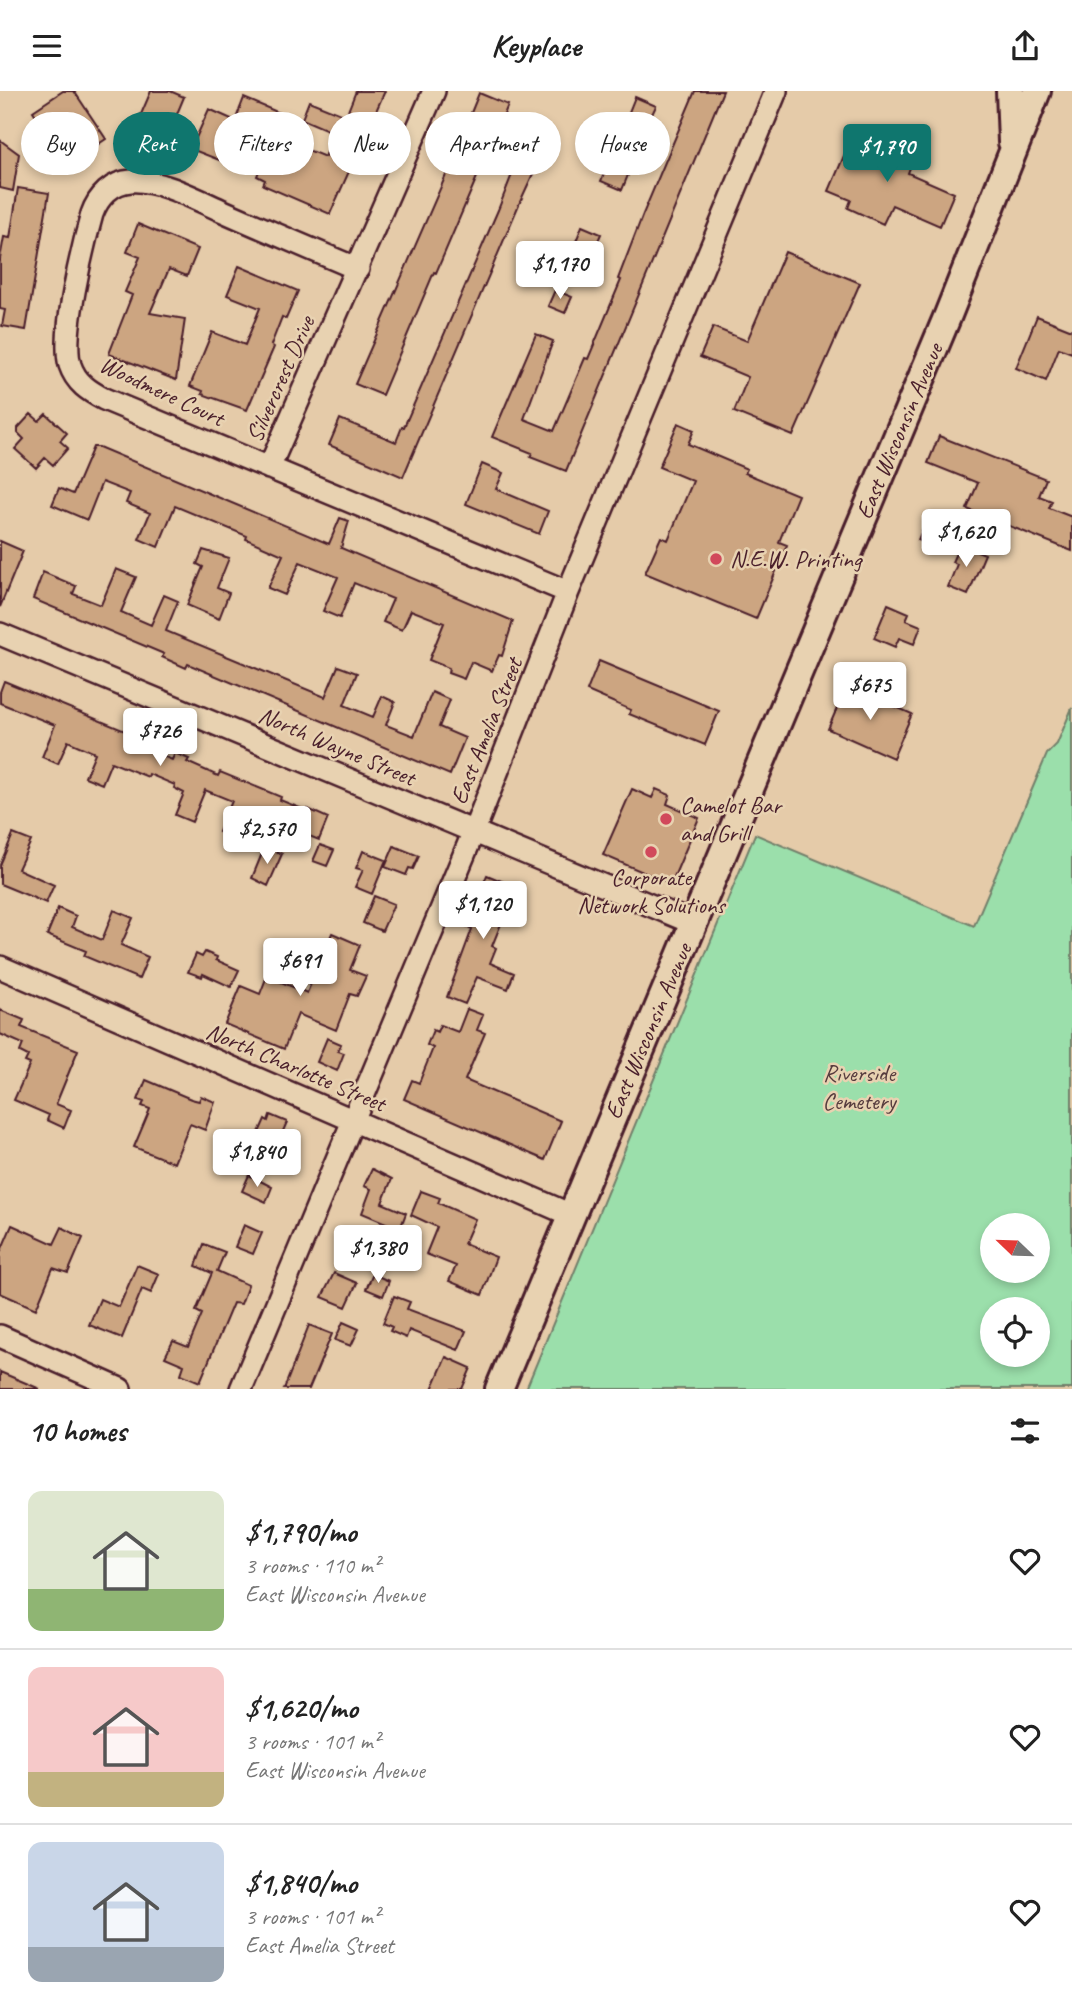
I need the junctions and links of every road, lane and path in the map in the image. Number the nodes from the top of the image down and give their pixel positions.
1 (434, 91) edge
2 (775, 91) edge
3 (1010, 91) edge
4 (1037, 91) edge
5 (1012, 156) junction
6 (358, 269) junction
7 (270, 468) junction
8 (568, 591) junction
9 (0, 633) edge
10 (474, 831) junction
11 (693, 923) junction
12 (0, 967) edge
13 (355, 1119) junction
14 (571, 1215) junction
15 (0, 1336) edge
16 (120, 1389) edge
17 (241, 1389) edge
18 (499, 1389) edge

1 - 6 street, Silvercrest Drive
2 - 8 street, East Amelia Street
3 - 5 main road
4 - 5 main road, East Wisconsin Avenue
5 - 11 main road, East Wisconsin Avenue
6 - 7 street, Silvercrest Drive
6 - 7 street, Woodmere Court
7 - 8 street, Silvercrest Drive
8 - 10 street, East Amelia Street
9 - 10 street, North Wayne Street
10 - 11 street, North Wayne Street
10 - 13 street, East Amelia Street
11 - 14 main road, East Wisconsin Avenue
12 - 13 street, North Charlotte Street
13 - 14 street, North Charlotte Street
13 - 17 street, East Amelia Street
14 - 18 main road, East Wisconsin Avenue
15 - 16 street

